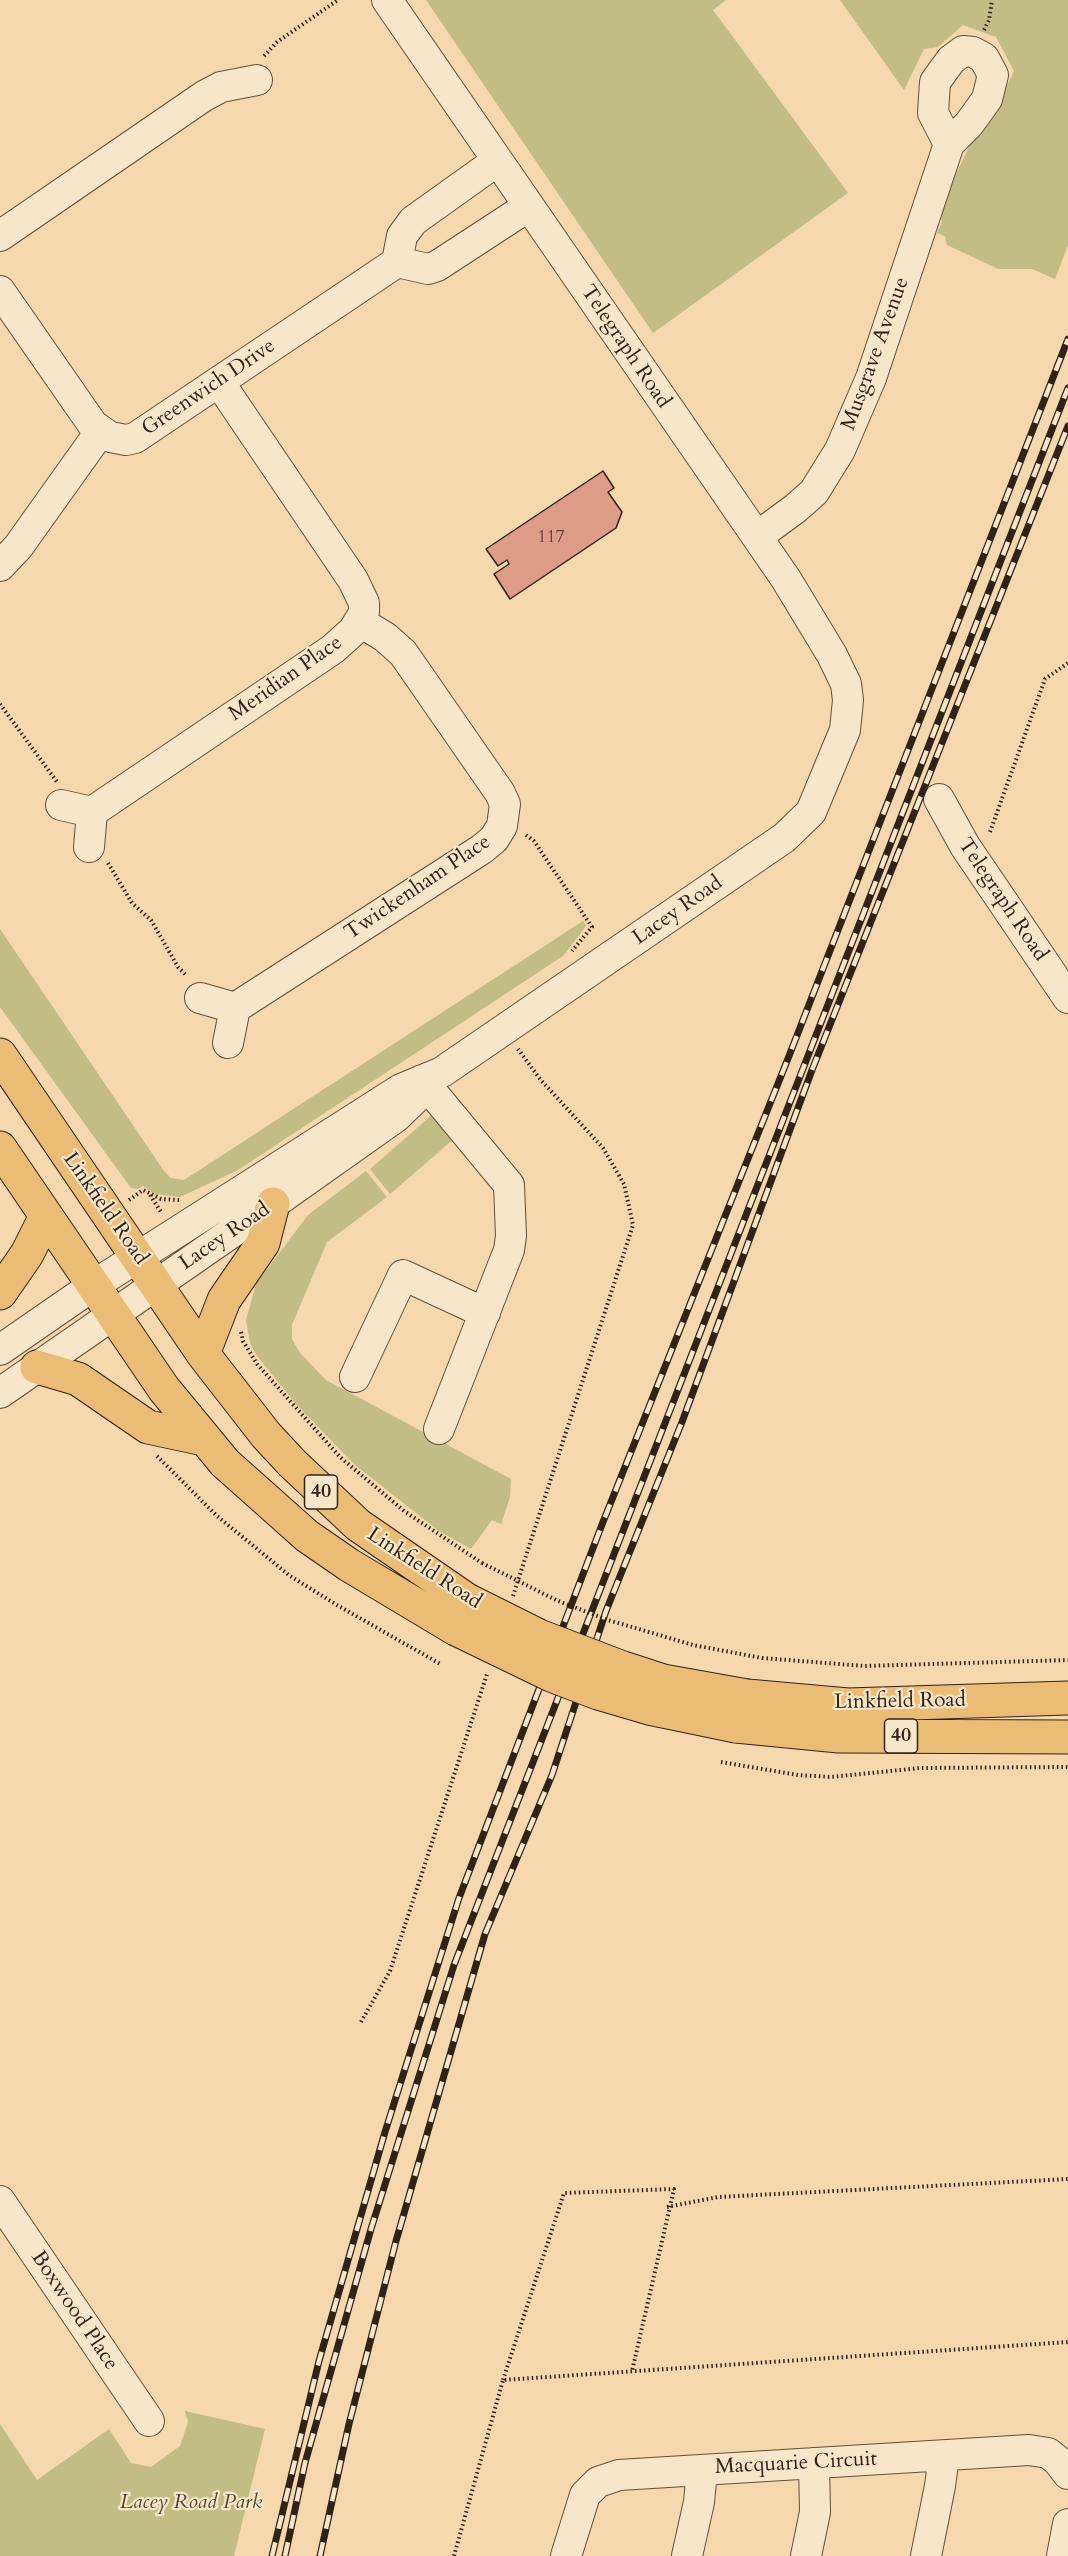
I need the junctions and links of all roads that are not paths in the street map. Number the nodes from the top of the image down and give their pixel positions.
1 (387, 0) edge
2 (257, 80) road end
3 (949, 144) dead end
4 (497, 161) junction
5 (529, 206) junction
6 (0, 236) edge
7 (397, 262) junction
8 (0, 291) edge
9 (219, 382) junction
10 (100, 432) junction
11 (758, 536) junction
12 (0, 566) edge
13 (360, 622) junction
14 (848, 700) joint
15 (939, 799) dead end
16 (61, 805) road end
17 (92, 812) junction
18 (89, 847) road end
19 (200, 998) road end
20 (1068, 998) edge
21 (235, 1008) junction
22 (228, 1044) dead end
23 (0, 1055) edge
24 (430, 1079) junction
25 (0, 1148) edge
26 (273, 1204) junction
27 (46, 1216) junction
28 (138, 1257) junction
29 (94, 1285) junction
30 (157, 1285) junction
31 (0, 1293) edge
32 (113, 1314) junction
33 (484, 1314) junction
34 (0, 1350) edge
35 (203, 1354) junction
36 (37, 1367) junction
37 (355, 1377) dead end
38 (0, 1393) edge
39 (439, 1429) dead end
40 (204, 1439) junction
41 (461, 1615) junction
42 (1068, 1698) edge
43 (741, 1711) junction
44 (1068, 1737) edge
45 (0, 2201) edge
46 (149, 2421) dead end
47 (944, 2456) junction
48 (814, 2463) junction
49 (702, 2470) junction
50 (1068, 2474) edge
51 (1068, 2524) edge
52 (566, 2556) edge
53 (687, 2556) edge
54 (806, 2556) edge
55 (926, 2556) edge
56 (1062, 2556) edge

1 - 4 street, Telegraph Road
2 - 6 street
3 - 11 street, Musgrave Avenue
4 - 5 street, Telegraph Road
4 - 7 street
5 - 7 street
5 - 11 street, Telegraph Road
7 - 9 street, Greenwich Drive
8 - 10 street
9 - 10 street, Greenwich Drive
9 - 13 street, Meridian Place
10 - 12 street
11 - 14 street, Telegraph Road
13 - 17 street, Meridian Place
13 - 21 street, Twickenham Place
14 - 24 street, Lacey Road
15 - 20 street, Telegraph Road
16 - 17 street
17 - 18 street
19 - 21 street
21 - 22 street
23 - 28 main road, Linkfield Road / 40
24 - 26 street, Lacey Road
24 - 28 street, Lacey Road
24 - 33 street
25 - 27 main road, Linkfield Road / 40
26 - 30 street, Lacey Road
26 - 35 main road
27 - 29 main road, Linkfield Road / 40
27 - 31 main road
28 - 29 street, Lacey Road
28 - 30 main road, Linkfield Road / 40
29 - 32 main road, Linkfield Road / 40
29 - 34 street, Lacey Road
30 - 32 street, Lacey Road
30 - 35 main road, Linkfield Road / 40
32 - 36 street, Lacey Road
32 - 40 main road, Linkfield Road / 40
33 - 37 street
33 - 39 street
35 - 41 main road, Linkfield Road / 40
36 - 38 street, Lacey Road
36 - 40 main road
40 - 41 main road, Linkfield Road / 40
41 - 43 main road, Linkfield Road / 40, bridge
42 - 43 main road, Linkfield Road / 40
43 - 44 main road, Linkfield Road / 40
45 - 46 street, Boxwood Place
47 - 48 street, Macquarie Circuit
47 - 50 street, Macquarie Circuit
47 - 55 street
48 - 49 street, Macquarie Circuit
48 - 54 street
49 - 52 street, Macquarie Circuit
49 - 53 street
51 - 56 street

